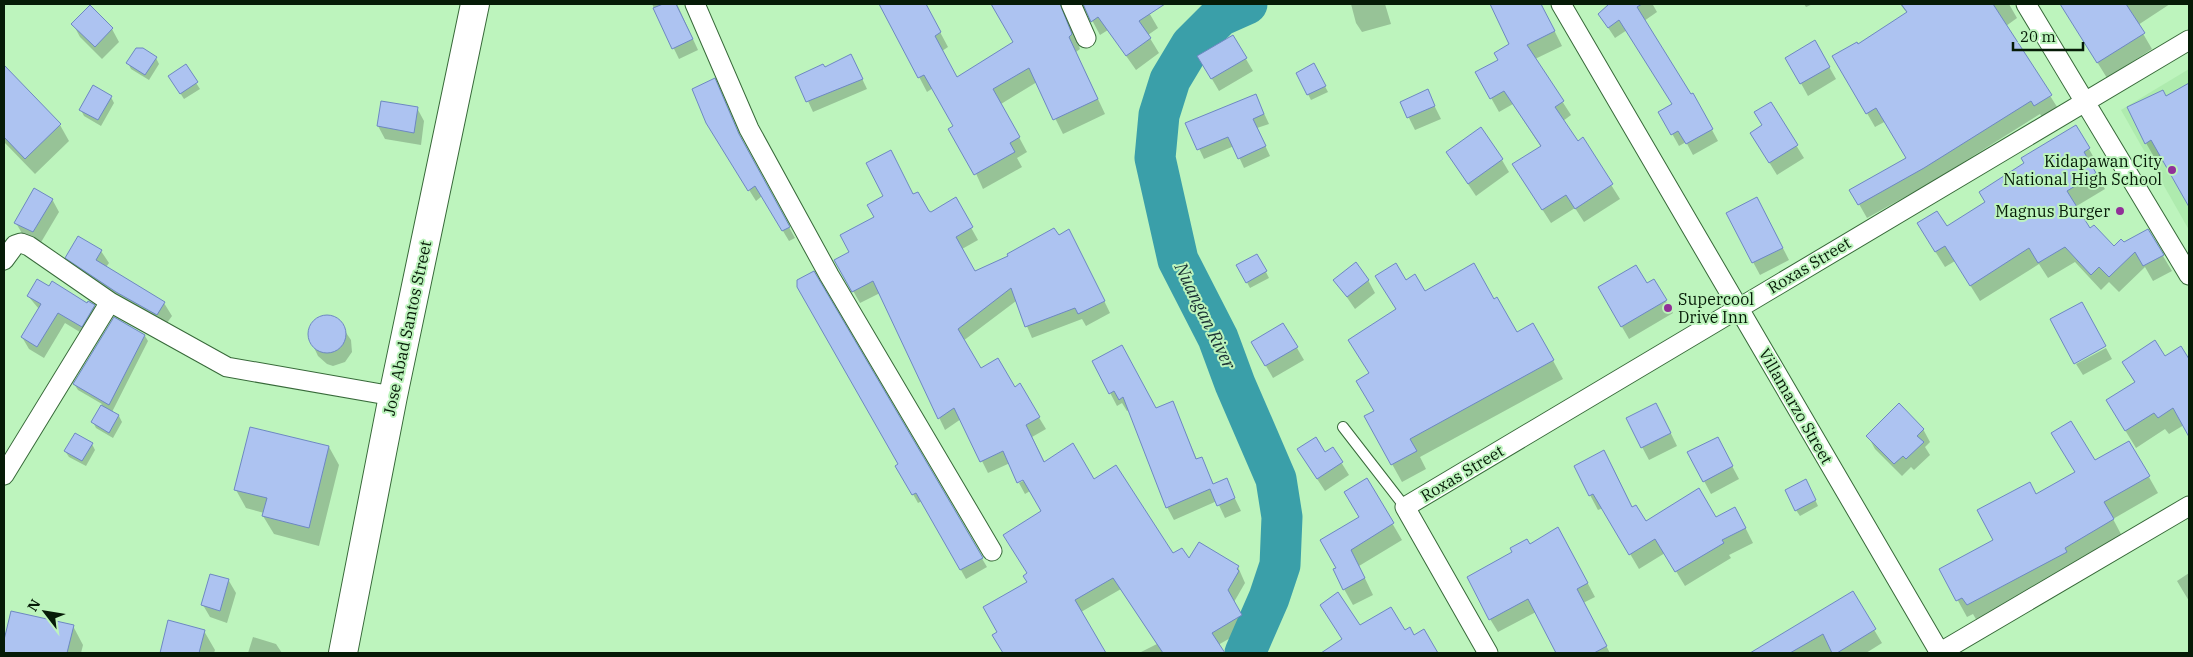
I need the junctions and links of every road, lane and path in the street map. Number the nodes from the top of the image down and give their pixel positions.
1 (475, 4) edge
2 (695, 4) edge
3 (1071, 4) edge
4 (1561, 4) edge
5 (2026, 4) edge
6 (1086, 38) dead end
7 (2189, 40) edge
8 (2085, 102) junction
9 (4, 260) edge
10 (2189, 275) edge
11 (110, 302) junction
12 (1738, 307) junction
13 (393, 396) junction
14 (1343, 427) dead end
15 (4, 475) edge
16 (2189, 506) edge
17 (1405, 507) junction
18 (992, 551) dead end
19 (343, 653) edge
20 (1488, 653) edge
21 (1939, 653) edge

1 - 13 main road, Jose Abad Santos Street
2 - 18 street
3 - 6 street
4 - 12 street, Villamarzo Street
5 - 8 street
7 - 8 street, Roxas Street
8 - 10 street
8 - 12 street, Roxas Street
9 - 11 street
11 - 13 street
11 - 15 street
12 - 17 street, Roxas Street
12 - 21 street, Villamarzo Street
13 - 19 main road, Jose Abad Santos Street
14 - 17 lane
16 - 21 street
17 - 20 street

